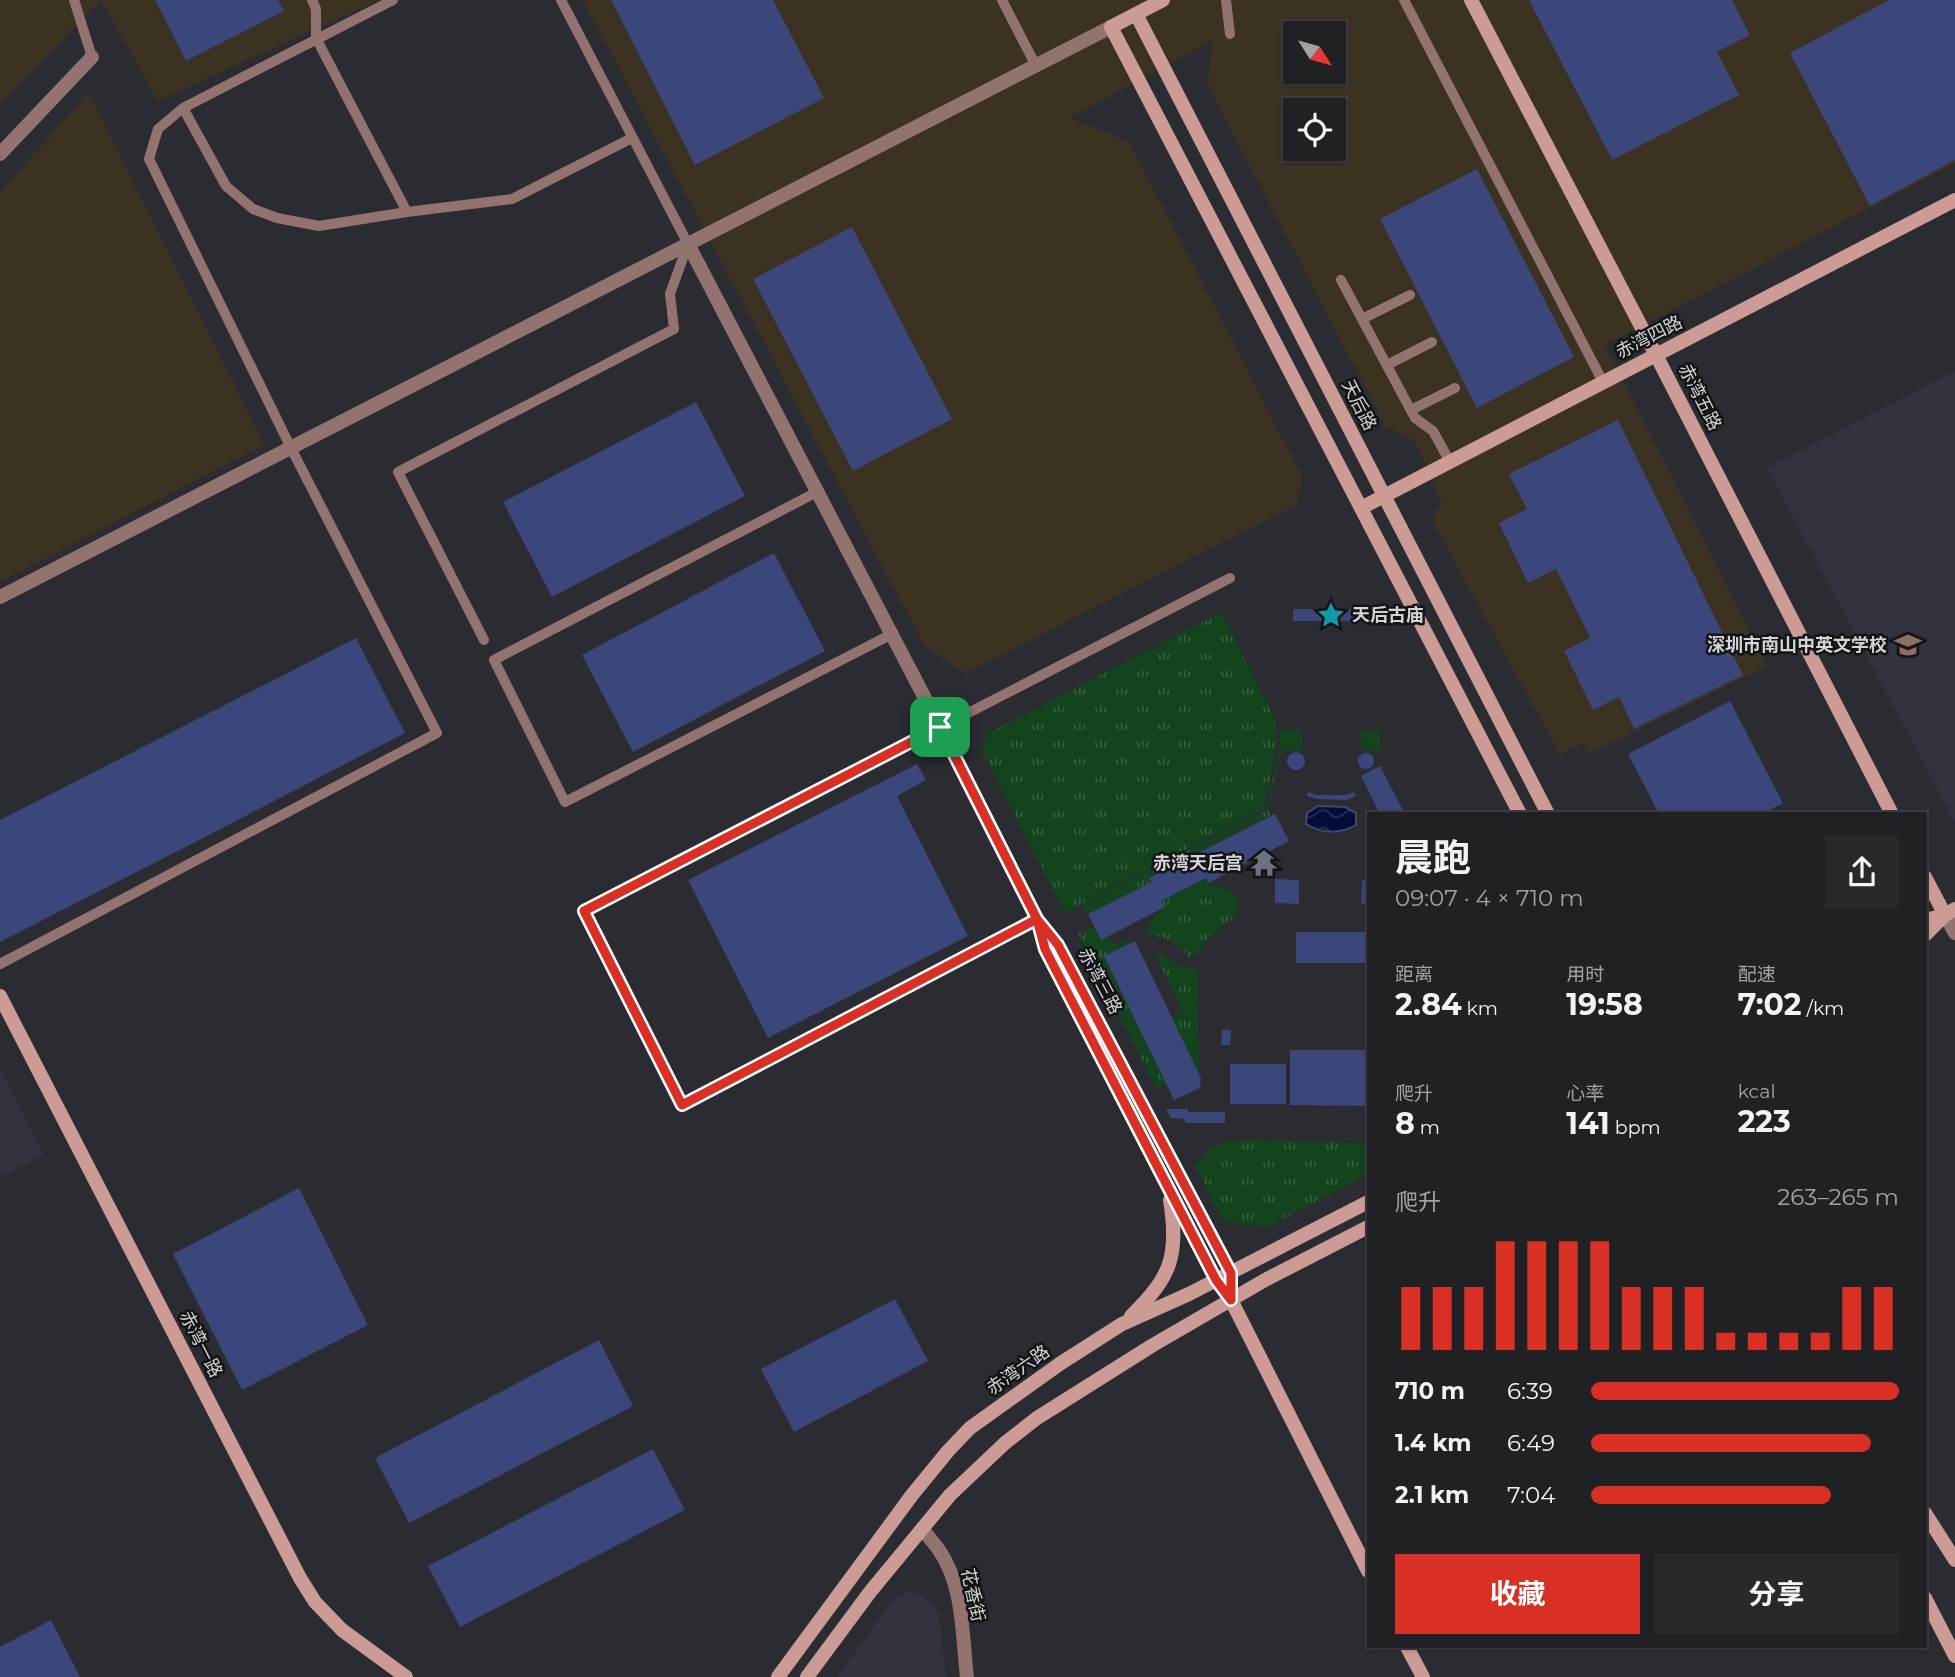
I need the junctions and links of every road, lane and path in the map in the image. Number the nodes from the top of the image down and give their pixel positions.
1 (74, 0) edge
2 (312, 0) edge
3 (393, 0) edge
4 (561, 0) edge
5 (1002, 0) edge
6 (1163, 0) edge
7 (1226, 0) edge
8 (1404, 0) edge
9 (1471, 0) edge
10 (1136, 14) junction
11 (1111, 27) junction
12 (1230, 34) dead end
13 (316, 38) junction
14 (92, 57) joint
15 (1036, 66) junction
16 (183, 108) junction
17 (632, 138) junction
18 (0, 154) edge
19 (1955, 200) edge
20 (407, 212) junction
21 (688, 244) junction
22 (1342, 280) dead end
23 (1410, 295) dead end
24 (1362, 319) junction
25 (1432, 342) dead end
26 (1656, 355) junction
27 (1387, 365) junction
28 (1603, 382) junction
29 (1455, 388) dead end
30 (1411, 410) junction
31 (291, 448) junction
32 (1450, 462) junction
33 (817, 492) junction
34 (1384, 496) junction
35 (1361, 508) junction
36 (1230, 578) dead end
37 (0, 597) edge
38 (892, 634) junction
39 (484, 640) dead end
40 (940, 727) junction
41 (1519, 812) edge
42 (1547, 812) edge
43 (1891, 812) edge
44 (1927, 880) edge
45 (1950, 912) edge
46 (1037, 919) junction
47 (1927, 919) edge
48 (1927, 932) edge
49 (1955, 933) edge
50 (0, 964) edge
51 (0, 996) edge
52 (1168, 1185) junction
53 (1367, 1203) edge
54 (1367, 1228) edge
55 (1231, 1273) junction
56 (1216, 1280) junction
57 (1231, 1300) junction
58 (1122, 1324) junction
59 (1927, 1516) edge
60 (922, 1530) junction
61 (1955, 1560) edge
62 (1367, 1569) edge
63 (1927, 1602) edge
64 (1408, 1648) edge
65 (1955, 1656) edge
66 (406, 1677) edge
67 (778, 1677) edge
68 (807, 1677) edge
69 (967, 1677) edge
70 (1423, 1677) edge

1 - 14 lane
2 - 13 lane
3 - 13 lane
4 - 17 lane
5 - 15 lane
6 - 10 street
7 - 12 lane
8 - 28 lane
9 - 26 street, 赤湾五路
10 - 11 street
10 - 34 street, 天后路
11 - 15 street
11 - 35 street
13 - 16 lane
13 - 20 lane
14 - 18 street
15 - 21 street
16 - 20 lane
16 - 31 lane
17 - 20 lane
17 - 21 lane
19 - 26 street, 赤湾四路
21 - 31 street
21 - 33 street
21 - 39 lane
22 - 24 lane
23 - 24 lane
24 - 27 lane
25 - 27 lane
26 - 28 street, 赤湾四路
26 - 43 street, 赤湾五路
27 - 30 lane
28 - 32 street, 赤湾四路
29 - 30 lane
30 - 32 lane
31 - 37 street
31 - 50 lane
32 - 34 street, 赤湾四路
33 - 38 street
33 - 38 lane
34 - 35 street, 赤湾四路
34 - 42 street, 天后路
35 - 41 street
36 - 40 lane
38 - 40 street
40 - 46 street
40 - 46 lane
44 - 45 street
45 - 47 street
45 - 48 street
45 - 49 street
46 - 52 street, 赤湾三路
46 - 55 street, 赤湾三路
51 - 66 street, 赤湾一路
52 - 56 street, 赤湾三路
52 - 58 street
53 - 55 street, 赤湾六路
54 - 57 street
55 - 56 street, 赤湾六路
55 - 57 street, 赤湾三路
56 - 57 street, 赤湾三路
56 - 58 street, 赤湾六路
57 - 60 street
57 - 62 street, 赤湾三路
58 - 67 street, 赤湾六路
59 - 61 street
60 - 68 street
60 - 69 street, 花香街
63 - 65 street
64 - 70 street

